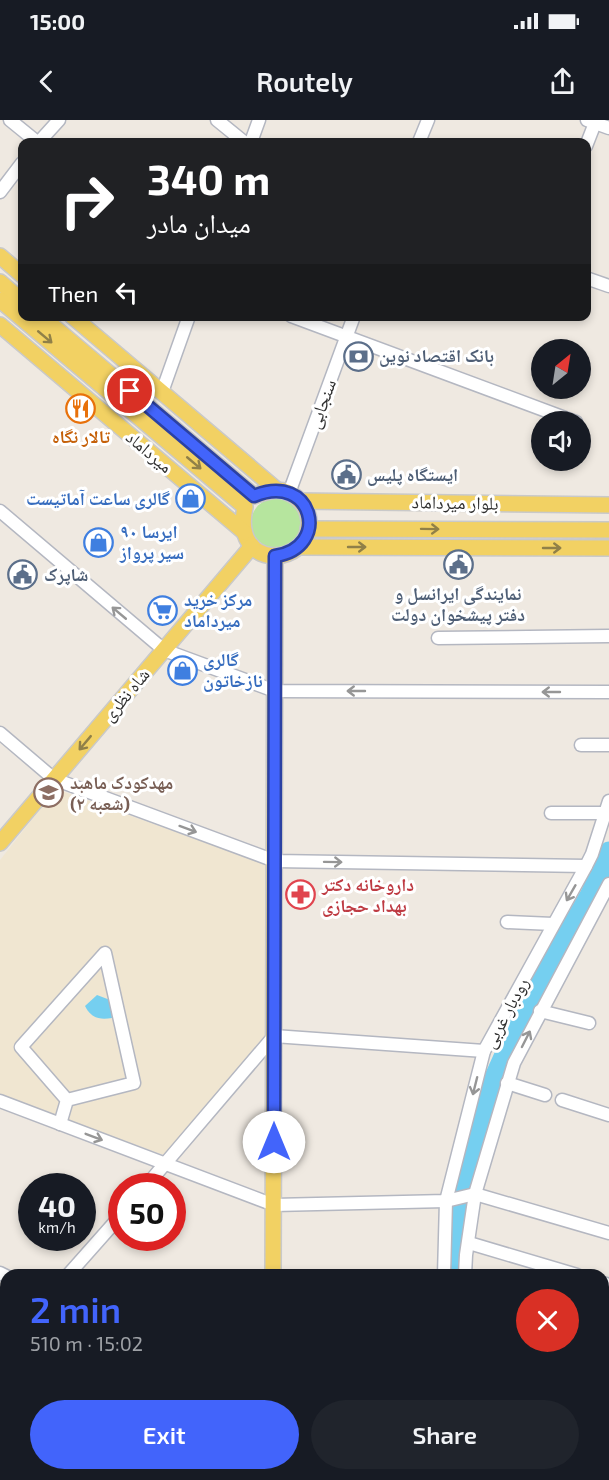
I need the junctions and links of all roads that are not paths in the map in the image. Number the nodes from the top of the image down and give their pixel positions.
1 (10, 120) edge
2 (59, 120) edge
3 (217, 120) edge
4 (259, 120) edge
5 (428, 120) edge
6 (591, 122) edge
7 (609, 128) edge
8 (33, 138) edge
9 (42, 138) edge
10 (239, 138) edge
11 (252, 138) edge
12 (421, 138) edge
13 (588, 138) edge
14 (18, 169) edge
15 (0, 192) edge
16 (0, 256) edge
17 (18, 272) edge
18 (591, 280) edge
19 (0, 282) edge
20 (609, 286) edge
21 (18, 298) edge
22 (0, 300) edge
23 (18, 315) edge
24 (26, 321) edge
25 (47, 321) edge
26 (78, 321) edge
27 (187, 321) edge
28 (304, 321) edge
29 (352, 321) edge
30 (0, 326) edge
31 (346, 338) junction
32 (162, 392) junction
33 (546, 411) edge
34 (289, 494) junction
35 (250, 502) junction
36 (386, 502) junction
37 (609, 505) edge
38 (0, 512) edge
39 (308, 529) junction
40 (390, 529) junction
41 (609, 530) edge
42 (544, 531) junction
43 (244, 532) junction
44 (252, 546) junction
45 (299, 547) junction
46 (609, 548) edge
47 (275, 556) junction
48 (609, 636) edge
49 (438, 638) dead end
50 (164, 650) junction
51 (275, 691) junction
52 (609, 692) edge
53 (0, 734) edge
54 (581, 745) dead end
55 (609, 746) edge
56 (54, 779) junction
57 (607, 807) edge
58 (551, 813) dead end
59 (0, 843) edge
60 (275, 861) junction
61 (586, 866) junction
62 (609, 884) edge
63 (507, 922) dead end
64 (553, 924) junction
65 (540, 1011) junction
66 (589, 1023) dead end
67 (274, 1036) junction
68 (484, 1051) junction
69 (507, 1083) junction
70 (545, 1095) dead end
71 (67, 1100) junction
72 (562, 1100) dead end
73 (0, 1101) edge
74 (609, 1115) edge
75 (60, 1124) junction
76 (165, 1164) junction
77 (157, 1173) edge
78 (475, 1194) junction
79 (446, 1201) junction
80 (273, 1205) junction
81 (108, 1230) edge
82 (609, 1233) edge
83 (468, 1243) junction
84 (73, 1269) edge
85 (273, 1269) edge
86 (444, 1269) edge
87 (466, 1269) edge
88 (557, 1269) edge

1 - 8 street
2 - 9 street
3 - 10 street
4 - 11 street
5 - 12 street
6 - 7 street
6 - 13 street
14 - 15 street
16 - 17 main road
18 - 20 street
19 - 21 main road
22 -> 23 main road
24 -> 35 main road
25 - 35 main road
26 - 32 main road
27 - 32 street
28 - 31 street
29 - 31 street, سنجابی
30 - 43 main road, میرداماد
31 - 33 street
31 - 34 street, سنجابی
32 - 34 main road
34 - 35 main road
34 - 36 main road, بلوار میرداماد
34 - 39 main road
35 - 43 main road
36 - 37 main road, بلوار میرداماد
36 - 40 main road
50 -> 38 street
39 - 40 main road, بلوار میرداماد
39 - 45 main road
40 -> 42 main road, بلوار میرداماد
41 - 42 main road, بلوار میرداماد
42 - 46 main road
43 - 44 main road
44 - 47 main road
44 - 50 main road, شاه نظری
45 -> 46 main road
45 - 47 main road
47 - 51 main road
48 - 49 street
50 - 51 street
50 -> 56 main road, شاه نظری
52 -> 51 street
51 - 60 main road
53 - 56 street
54 - 55 street
56 - 59 main road, شاه نظری
56 -> 60 street
57 - 58 street
57 - 61 street, رودبار غربی
60 -> 61 street
60 - 67 main road
61 -> 64 street, رودبار غربی
62 - 65 street
63 - 64 street
64 - 68 street, رودبار غربی
65 - 66 street
69 -> 65 street
67 - 68 street
67 - 76 street
67 - 80 main road
68 -> 79 street, رودبار غربی
69 - 70 street
69 - 78 street
71 - 71 street
71 - 75 street
72 - 74 street
73 - 75 street
75 -> 76 street
76 - 77 street
76 - 80 street
78 - 79 street
78 - 82 street
78 - 83 street
79 - 80 street
79 - 86 street, رودبار غربی
80 - 85 main road
81 - 84 street
83 - 87 street
83 - 88 street

